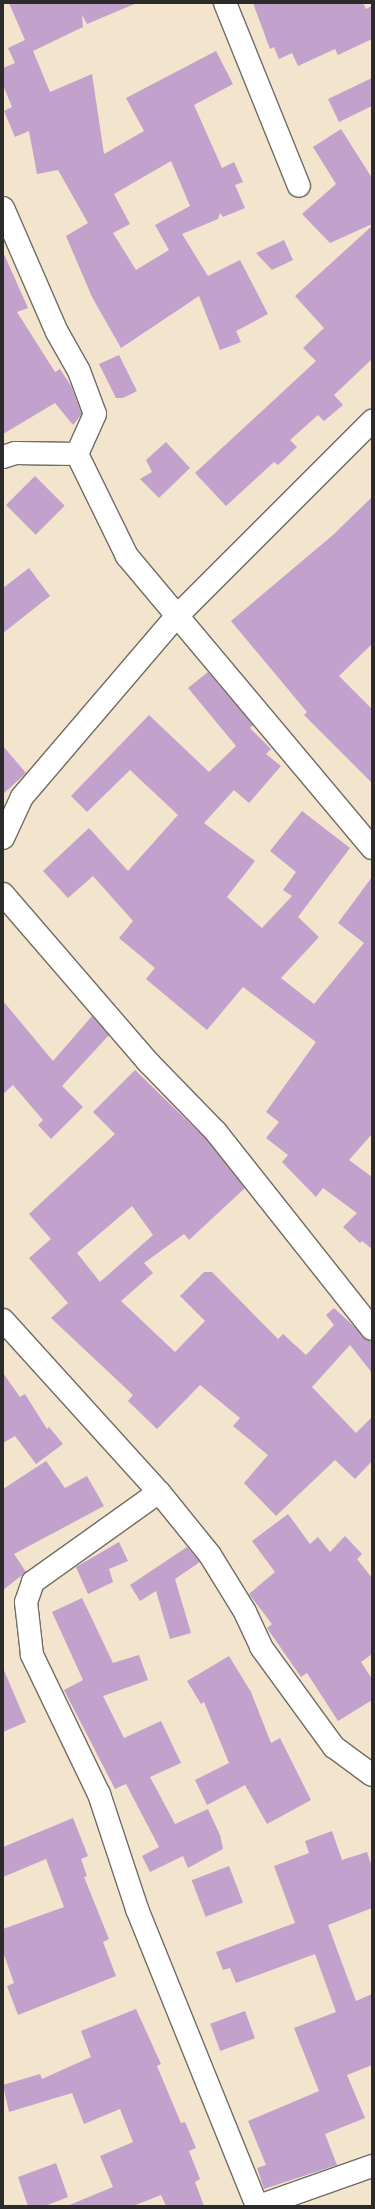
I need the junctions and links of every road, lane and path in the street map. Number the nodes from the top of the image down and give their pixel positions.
1 (225, 3) edge
2 (299, 186) dead end
3 (3, 208) edge
4 (372, 421) edge
5 (78, 454) junction
6 (3, 457) edge
7 (175, 618) junction
8 (3, 838) edge
9 (372, 848) edge
10 (3, 894) edge
11 (3, 1320) edge
12 (372, 1329) edge
13 (159, 1492) junction
14 (372, 1775) edge
15 (372, 2166) edge
16 (258, 2206) edge

1 - 2 street
3 - 5 street
4 - 7 street
5 - 6 street
5 - 7 street
7 - 8 street
7 - 9 street
10 - 12 street
11 - 13 street
13 - 14 street
13 - 16 street
15 - 16 street

